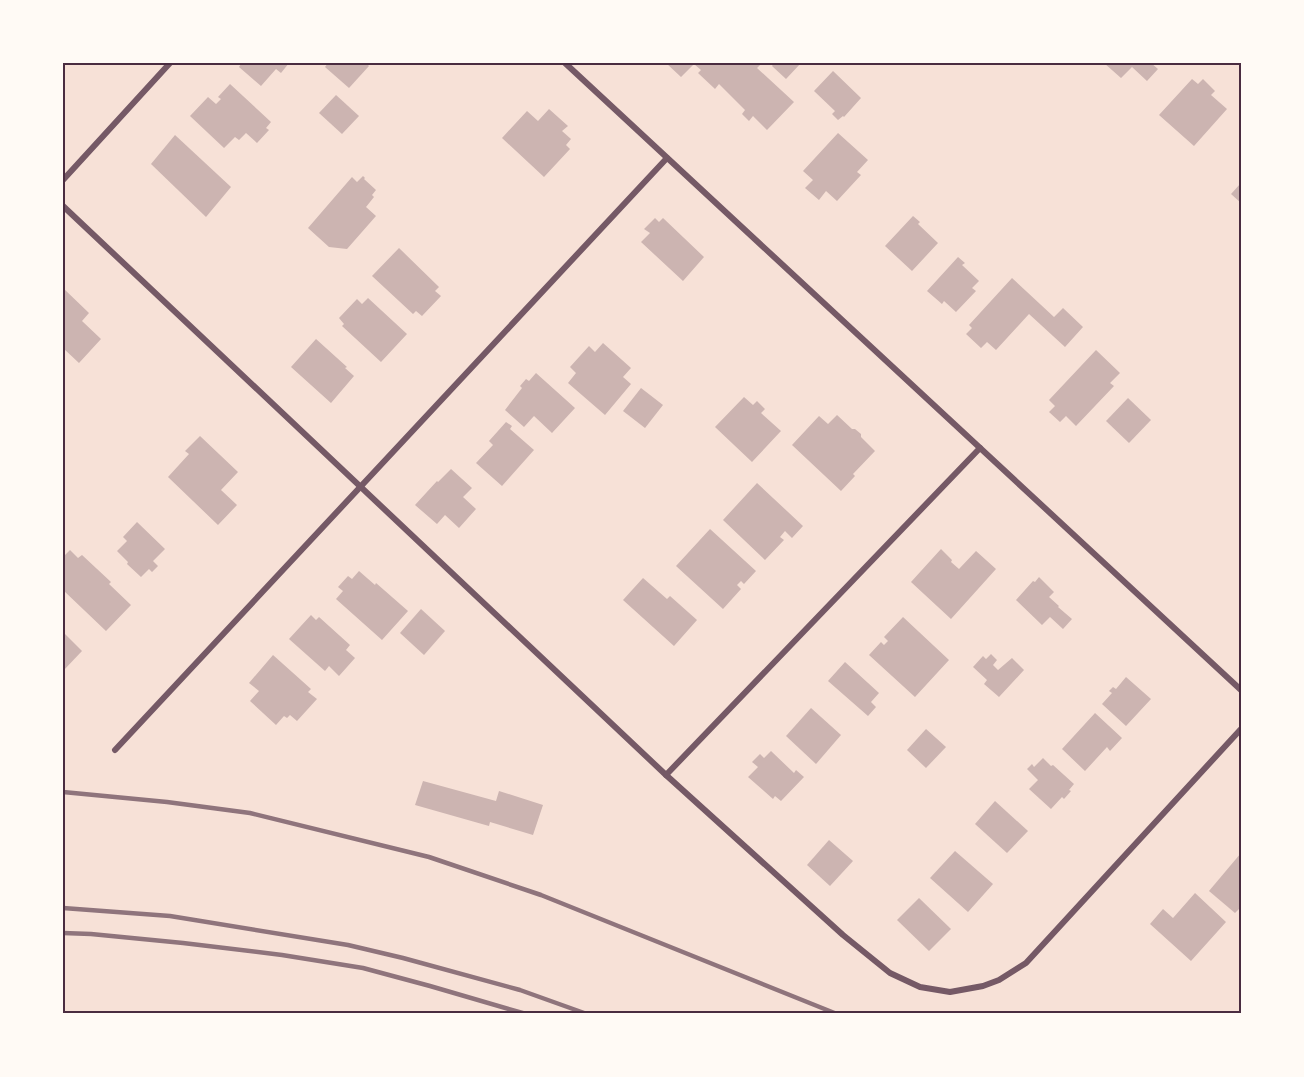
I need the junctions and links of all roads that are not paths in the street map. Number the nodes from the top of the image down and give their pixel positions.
1 (170, 63) edge
2 (565, 63) edge
3 (667, 158) junction
4 (63, 180) edge
5 (63, 206) edge
6 (980, 448) junction
7 (361, 486) junction
8 (1241, 690) edge
9 (1241, 729) edge
10 (115, 750) dead end
11 (666, 775) junction

1 - 4 street
2 - 3 street
3 - 6 street
3 - 7 street
5 - 7 street
6 - 8 street
6 - 11 street
7 - 10 street
7 - 11 street
9 - 11 street

